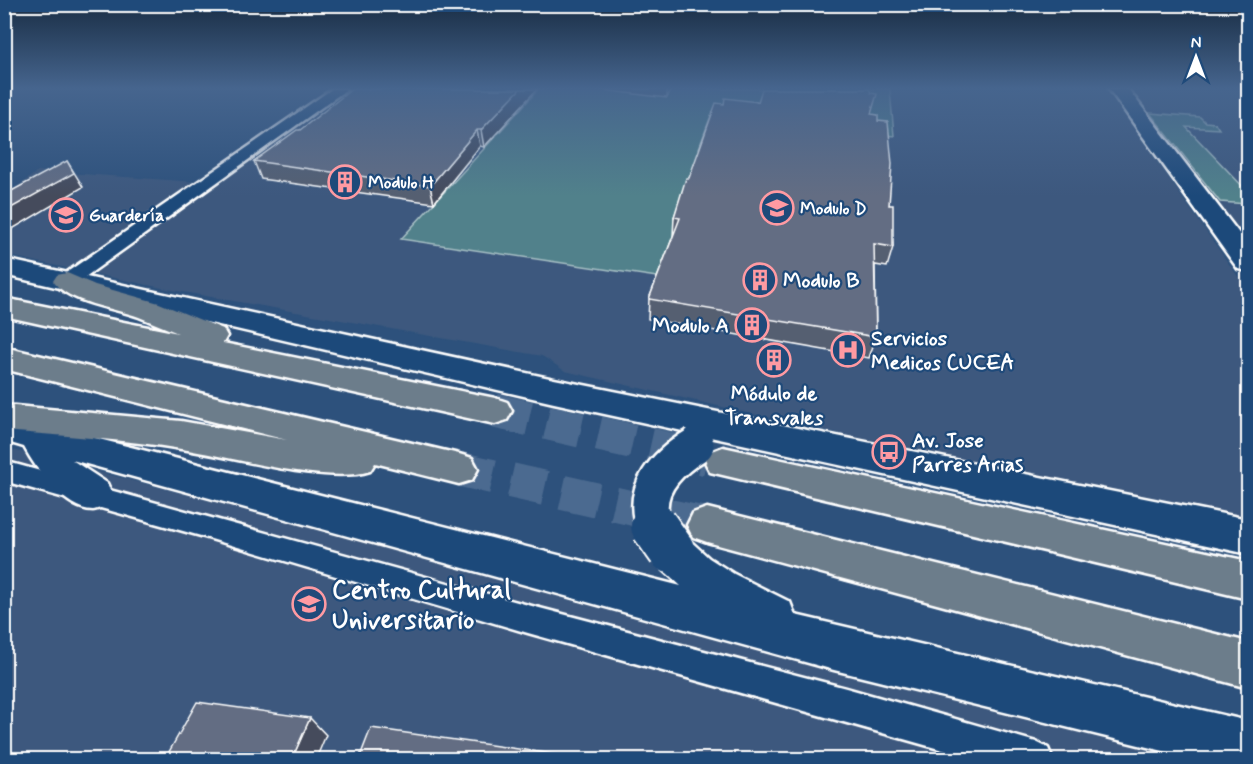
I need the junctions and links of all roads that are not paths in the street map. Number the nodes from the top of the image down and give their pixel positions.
1 (290, 125) edge
2 (1145, 125) edge
3 (1248, 263) edge
4 (4, 267) edge
5 (67, 281) junction
6 (4, 307) edge
7 (4, 358) edge
8 (16, 427) edge
9 (772, 438) junction
10 (710, 454) junction
11 (4, 471) edge
12 (93, 494) junction
13 (706, 525) tunnel mouth
14 (1040, 534) junction
15 (1248, 537) edge
16 (1248, 565) edge
17 (1248, 580) edge
18 (834, 647) junction
19 (1248, 664) edge
20 (1248, 746) edge
21 (1036, 759) edge

1 - 5 street
2 - 3 main road
4 - 5 main road
5 - 6 highway
5 - 9 main road
7 - 8 highway
8 - 12 main road
8 - 18 main road
9 - 10 main road
9 - 15 main road
10 - 14 highway
10 - 18 main road, bridge
11 - 12 street
12 - 21 street
13 - 19 highway
14 - 16 highway
14 - 17 highway
18 - 20 main road

